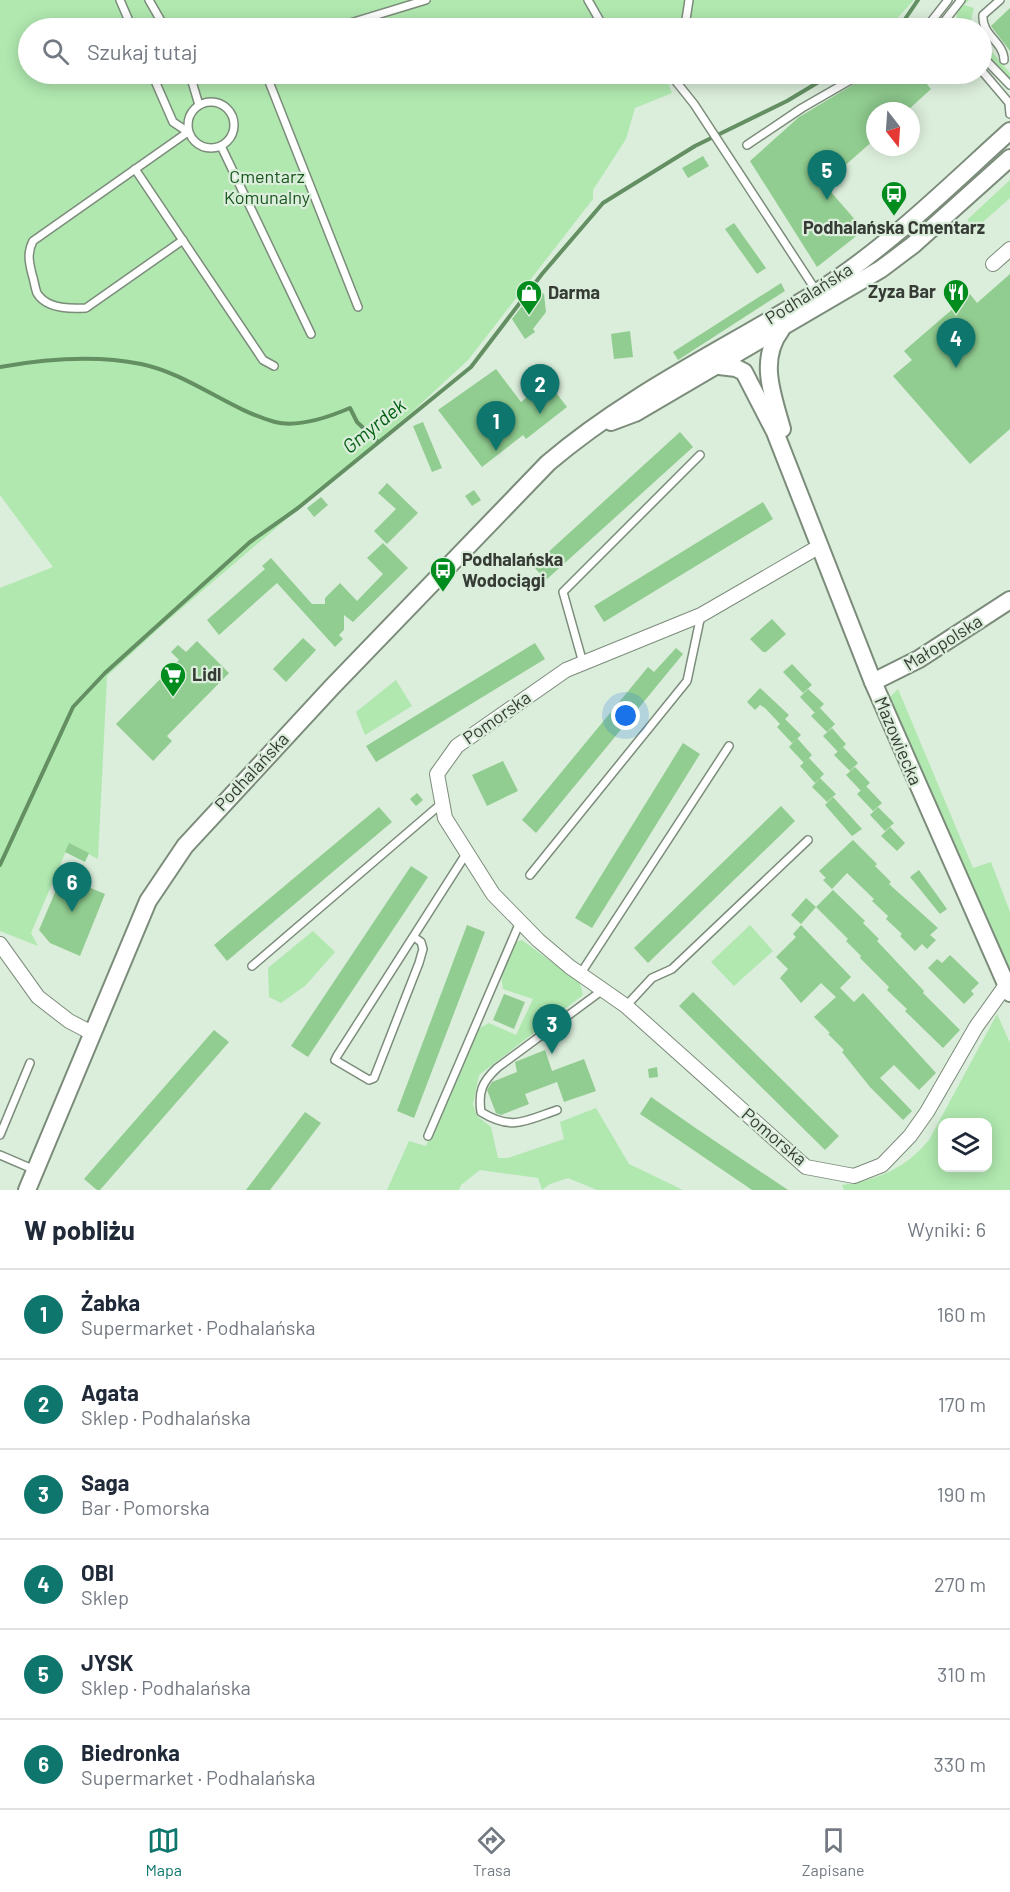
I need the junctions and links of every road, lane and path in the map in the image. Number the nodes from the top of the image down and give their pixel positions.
1 (120, 0) edge
2 (149, 0) edge
3 (426, 0) edge
4 (588, 0) edge
5 (689, 0) edge
6 (948, 0) edge
7 (961, 0) edge
8 (1000, 0) edge
9 (936, 16) edge
10 (128, 18) edge
11 (159, 18) edge
12 (367, 18) edge
13 (598, 18) edge
14 (686, 18) edge
15 (951, 18) edge
16 (983, 18) edge
17 (992, 37) edge
18 (1004, 60) dead end
19 (992, 67) edge
20 (156, 84) edge
21 (194, 84) edge
22 (270, 84) edge
23 (677, 84) edge
24 (844, 84) edge
25 (992, 84) edge
26 (1010, 85) edge
27 (1010, 104) edge
28 (199, 105) junction
29 (1010, 114) edge
30 (1010, 119) edge
31 (188, 132) junction
32 (1008, 134) edge
33 (747, 145) dead end
34 (222, 146) junction
35 (1009, 159) edge
36 (135, 169) junction
37 (183, 240) junction
38 (1010, 249) edge
39 (993, 264) dead end
40 (817, 292) junction
41 (358, 307) dead end
42 (783, 327) junction
43 (754, 328) junction
44 (311, 334) dead end
45 (724, 346) junction
46 (746, 349) junction
47 (274, 366) dead end
48 (719, 366) junction
49 (744, 372) junction
50 (768, 375) junction
51 (588, 431) junction
52 (700, 455) dead end
53 (797, 484) junction
54 (820, 546) junction
55 (1010, 600) edge
56 (701, 615) junction
57 (583, 663) junction
58 (873, 682) junction
59 (729, 746) dead end
60 (441, 804) junction
61 (808, 840) dead end
62 (466, 854) junction
63 (530, 875) dead end
64 (520, 921) junction
65 (414, 937) junction
66 (0, 944) edge
67 (252, 966) dead end
68 (581, 973) junction
69 (604, 989) junction
70 (1008, 989) edge
71 (626, 1006) junction
72 (92, 1033) junction
73 (30, 1063) dead end
74 (557, 1110) dead end
75 (0, 1136) edge
76 (428, 1136) dead end
77 (0, 1155) edge
78 (35, 1170) junction
79 (27, 1190) edge

1 - 10 lane
2 - 11 lane
3 - 12 lane
4 - 13 lane
5 - 14 lane
6 - 9 lane
7 - 15 lane
8 - 16 lane
17 - 18 lane
19 - 26 lane
20 - 31 lane
21 - 28 lane
22 - 41 lane
23 - 40 lane
24 - 33 lane
25 - 27 lane
27 - 29 lane
28 - 31 lane
28 - 34 lane
30 - 32 lane
31 - 34 lane
31 - 36 lane
32 - 40 street, Podhalańska
34 - 44 lane
35 - 42 street, Podhalańska
36 - 37 lane
36 - 37 lane
37 - 47 lane
38 - 39 street
40 - 43 street, Podhalańska
42 - 46 street, Podhalańska
42 - 50 street, Mazowiecka
43 - 45 street, Podhalańska
43 - 46 street
45 - 46 street
45 - 51 street, Podhalańska
46 - 48 street, Podhalańska
46 - 49 street
46 - 50 street, Mazowiecka
48 - 49 street
48 - 51 street, Podhalańska
49 - 53 street, Mazowiecka
50 - 53 street, Mazowiecka
51 - 72 street, Podhalańska
52 - 57 lane
53 - 54 street, Mazowiecka
54 - 56 street, Pomorska
54 - 58 street, Mazowiecka
55 - 58 street, Małopolska
56 - 57 street, Pomorska
56 - 63 lane
57 - 60 street, Pomorska
58 - 70 street, Mazowiecka
59 - 68 lane
60 - 62 street, Pomorska
60 - 67 lane
61 - 71 lane
62 - 64 street, Pomorska
62 - 65 lane
64 - 68 street, Pomorska
64 - 76 lane
65 - 65 lane
66 - 72 street
68 - 69 street, Pomorska
69 - 71 street, Pomorska
69 - 74 lane
70 - 71 street, Pomorska
72 - 78 street, Podhalańska
73 - 75 lane
77 - 78 lane
78 - 79 street, Podhalańska

